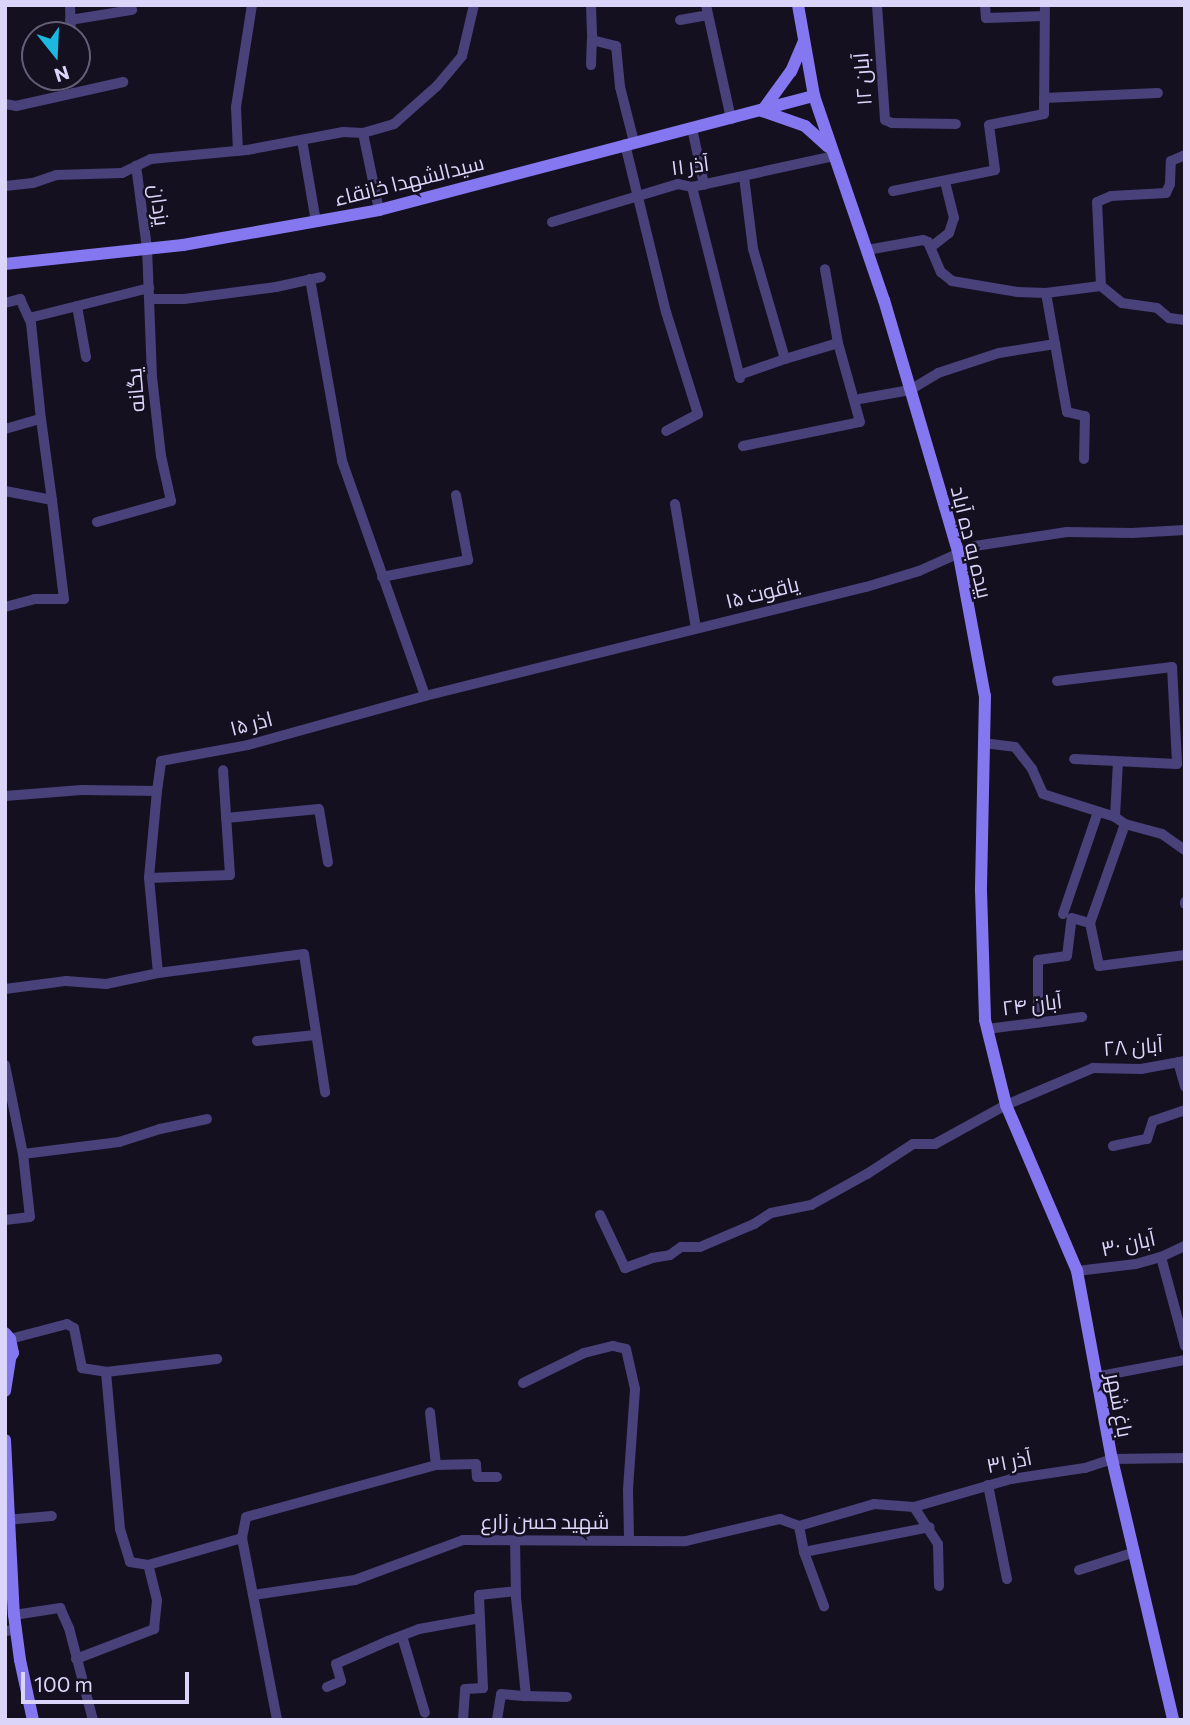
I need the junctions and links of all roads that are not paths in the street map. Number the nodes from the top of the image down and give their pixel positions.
1 (69, 5) edge
2 (252, 5) edge
3 (474, 5) edge
4 (591, 5) edge
5 (798, 5) edge
6 (877, 5) edge
7 (985, 5) edge
8 (132, 10) dead end
9 (707, 10) edge
10 (1044, 11) edge
11 (70, 20) joint
12 (680, 20) dead end
13 (592, 40) junction
14 (804, 41) junction
15 (591, 65) dead end
16 (123, 82) dead end
17 (1158, 93) dead end
18 (814, 96) junction
19 (1044, 98) junction
20 (5, 104) edge
21 (762, 111) junction
22 (731, 119) junction
23 (956, 124) dead end
24 (691, 128) junction
25 (363, 133) junction
26 (302, 140) junction
27 (630, 143) junction
28 (238, 151) junction
29 (834, 154) junction
30 (1185, 155) edge
31 (136, 166) junction
32 (744, 177) junction
33 (945, 181) junction
34 (704, 184) junction
35 (5, 186) edge
36 (692, 187) junction
37 (892, 191) dead end
38 (639, 194) junction
39 (379, 210) junction
40 (316, 222) junction
41 (552, 222) dead end
42 (931, 247) junction
43 (147, 248) junction
44 (867, 250) junction
45 (5, 264) edge
46 (824, 270) dead end
47 (1101, 286) junction
48 (149, 293) junction
49 (1045, 293) junction
50 (5, 303) edge
51 (77, 306) junction
52 (29, 318) junction
53 (1185, 320) edge
54 (838, 343) junction
55 (1055, 344) junction
56 (86, 357) dead end
57 (785, 359) junction
58 (910, 390) junction
59 (854, 400) junction
60 (41, 419) junction
61 (5, 429) edge
62 (666, 431) dead end
63 (743, 446) dead end
64 (1084, 459) dead end
65 (5, 491) edge
66 (456, 495) dead end
67 (52, 500) junction
68 (675, 504) dead end
69 (97, 522) dead end
70 (1185, 530) edge
71 (958, 551) junction
72 (382, 577) junction
73 (5, 607) edge
74 (696, 628) junction
75 (1057, 681) dead end
76 (425, 695) junction
77 (349, 715) joint
78 (983, 743) junction
79 (1074, 759) dead end
80 (1118, 762) junction
81 (223, 770) dead end
82 (157, 791) junction
83 (5, 796) edge
84 (1098, 812) junction
85 (1115, 817) junction
86 (226, 818) junction
87 (1125, 824) junction
88 (1185, 850) edge
89 (328, 862) dead end
90 (149, 878) junction
91 (1063, 914) dead end
92 (1090, 923) junction
93 (1185, 955) edge
94 (158, 973) junction
95 (5, 989) edge
96 (1082, 1017) dead end
97 (1038, 1022) junction
98 (987, 1029) junction
99 (316, 1035) junction
100 (257, 1041) dead end
101 (1182, 1061) edge
102 (5, 1065) edge
103 (7, 1085) edge
104 (1185, 1087) edge
105 (325, 1092) dead end
106 (1006, 1105) junction
107 (1185, 1110) edge
108 (207, 1119) dead end
109 (1113, 1146) dead end
110 (23, 1154) junction
111 (600, 1214) dead end
112 (5, 1220) edge
113 (1185, 1246) edge
114 (1161, 1257) junction
115 (1077, 1271) junction
116 (8, 1336) edge
117 (1185, 1346) edge
118 (217, 1359) dead end
119 (1185, 1360) edge
120 (8, 1363) edge
121 (106, 1372) junction
122 (1095, 1377) junction
123 (523, 1383) dead end
124 (5, 1391) edge
125 (430, 1412) dead end
126 (5, 1440) edge
127 (1185, 1458) edge
128 (1112, 1459) junction
129 (436, 1465) junction
130 (6, 1476) edge
131 (497, 1477) dead end
132 (988, 1485) junction
133 (915, 1507) junction
134 (52, 1516) dead end
135 (7, 1520) edge
136 (799, 1526) junction
137 (930, 1527) junction
138 (242, 1538) junction
139 (629, 1539) junction
140 (516, 1542) junction
141 (804, 1552) junction
142 (1135, 1552) junction
143 (148, 1565) junction
144 (1079, 1570) dead end
145 (1007, 1579) dead end
146 (939, 1586) dead end
147 (516, 1591) junction
148 (253, 1595) junction
149 (824, 1606) dead end
150 (15, 1615) junction
151 (480, 1618) junction
152 (11, 1631) edge
153 (402, 1636) junction
154 (76, 1659) junction
155 (327, 1687) dead end
156 (526, 1696) junction
157 (567, 1697) dead end
158 (425, 1713) dead end
159 (33, 1720) edge
160 (93, 1720) edge
161 (277, 1720) edge
162 (463, 1720) edge
163 (496, 1720) edge
164 (1173, 1720) edge

1 - 11 street
2 - 28 street
3 - 25 street
4 - 13 street
5 - 14 main road, بیده به ده آباد
6 - 23 street, آبان ۱۲
7 - 10 street
8 - 11 street
9 - 12 street
9 - 22 street
10 - 19 street
13 - 15 street
13 - 27 street
14 - 18 main road, بیده به ده آباد
14 - 21 main road
16 - 20 street
17 - 19 street
18 - 21 main road, سیدالشهدا خانقاء
18 - 29 main road, بیده به ده آباد
19 - 33 street
21 - 22 main road, سیدالشهدا خانقاء
21 - 29 main road
22 - 24 main road, سیدالشهدا خانقاء
24 - 27 main road, سیدالشهدا خانقاء
24 - 34 street
25 - 26 street
25 - 39 street
26 - 28 street
26 - 40 street
27 - 38 street
27 - 39 main road, سیدالشهدا خانقاء
28 - 31 street
29 - 32 street, آذر ۱۱
29 - 44 main road, بیده به ده آباد
30 - 47 street
31 - 35 street
31 - 43 street, یزدان
32 - 34 street, آذر ۱۱
32 - 57 street
33 - 37 street
33 - 42 street
34 - 36 street, آذر ۱۱
36 - 38 street, آذر ۱۱
36 - 57 street
38 - 41 street, آذر ۱۱
38 - 62 street
39 - 40 main road, سیدالشهدا خانقاء
40 - 43 main road, سیدالشهدا خانقاء
42 - 44 street
42 - 49 street
43 - 45 main road, سیدالشهدا خانقاء
43 - 48 street, یگانه
44 - 58 main road, بیده به ده آباد
46 - 54 street
47 - 49 street
47 - 53 street
48 - 51 street
48 - 69 street, یگانه
48 - 72 street
49 - 55 street
50 - 52 street
51 - 52 street
51 - 56 street
52 - 60 street
54 - 57 street
54 - 59 street
55 - 58 street
55 - 64 street
58 - 59 street
58 - 71 main road, بیده به ده آباد
59 - 63 street
60 - 61 street
60 - 67 street
65 - 67 street
66 - 72 street
67 - 73 street
68 - 74 street
70 - 71 street, یاقوت ۱۵
71 - 74 street, یاقوت ۱۵
71 - 78 main road, بیده به ده آباد
72 - 76 street
74 - 76 street, یاقوت ۱۵
75 - 80 street
76 - 77 street, یاقوت ۱۵
77 - 82 street, اذر ۱۵
78 - 84 street
78 - 98 main road, بیده به ده آباد
79 - 80 street
80 - 85 street
81 - 86 street
82 - 83 street
82 - 90 street
84 - 85 street
84 - 91 street
85 - 87 street
86 - 89 street
86 - 90 street
87 - 88 street
87 - 92 street
90 - 94 street
92 - 93 street
92 - 97 street
94 - 95 street
94 - 99 street
96 - 97 street, آبان ۲۴
97 - 98 street, آبان ۲۴
98 - 106 main road, بیده به ده آباد
99 - 100 street
99 - 105 street
101 - 104 street
101 - 106 street, آبان ۲۸
102 - 103 street
103 - 110 street
106 - 111 street, آبان ۲۸
106 - 115 main road, باغ شهر
107 - 109 street
108 - 110 street
110 - 112 street
113 - 114 street, آبان ۳۰
114 - 115 street, آبان ۳۰
114 - 117 street
115 - 122 main road, باغ شهر
116 - 120 main road
116 - 121 street
118 - 121 street
119 - 122 street
120 - 124 main road
121 - 143 street
122 - 128 main road, باغ شهر
123 - 139 street
125 - 129 street
126 - 130 main road
127 - 128 street, آذر ۳۱
128 - 132 street, آذر ۳۱
128 - 142 main road, باغ شهر
129 - 131 street
129 - 138 street
130 - 135 main road
132 - 133 street, آذر ۳۱
132 - 145 street
133 - 136 street
133 - 137 street
134 - 135 street
135 - 150 main road
136 - 139 street, شهید حسن زارع
136 - 141 street
137 - 141 street
137 - 146 street
138 - 143 street
138 - 148 street
139 - 140 street, شهید حسن زارع
140 - 147 street
140 - 148 street, شهید حسن زارع
141 - 149 street
142 - 144 street
142 - 164 main road, باغ شهر
143 - 154 street
147 - 151 street
147 - 156 street
148 - 161 street
150 - 152 main road
150 - 154 street
151 - 153 street
151 - 162 street
152 - 159 main road
153 - 155 street
153 - 158 street
154 - 160 street
156 - 157 street
156 - 163 street

